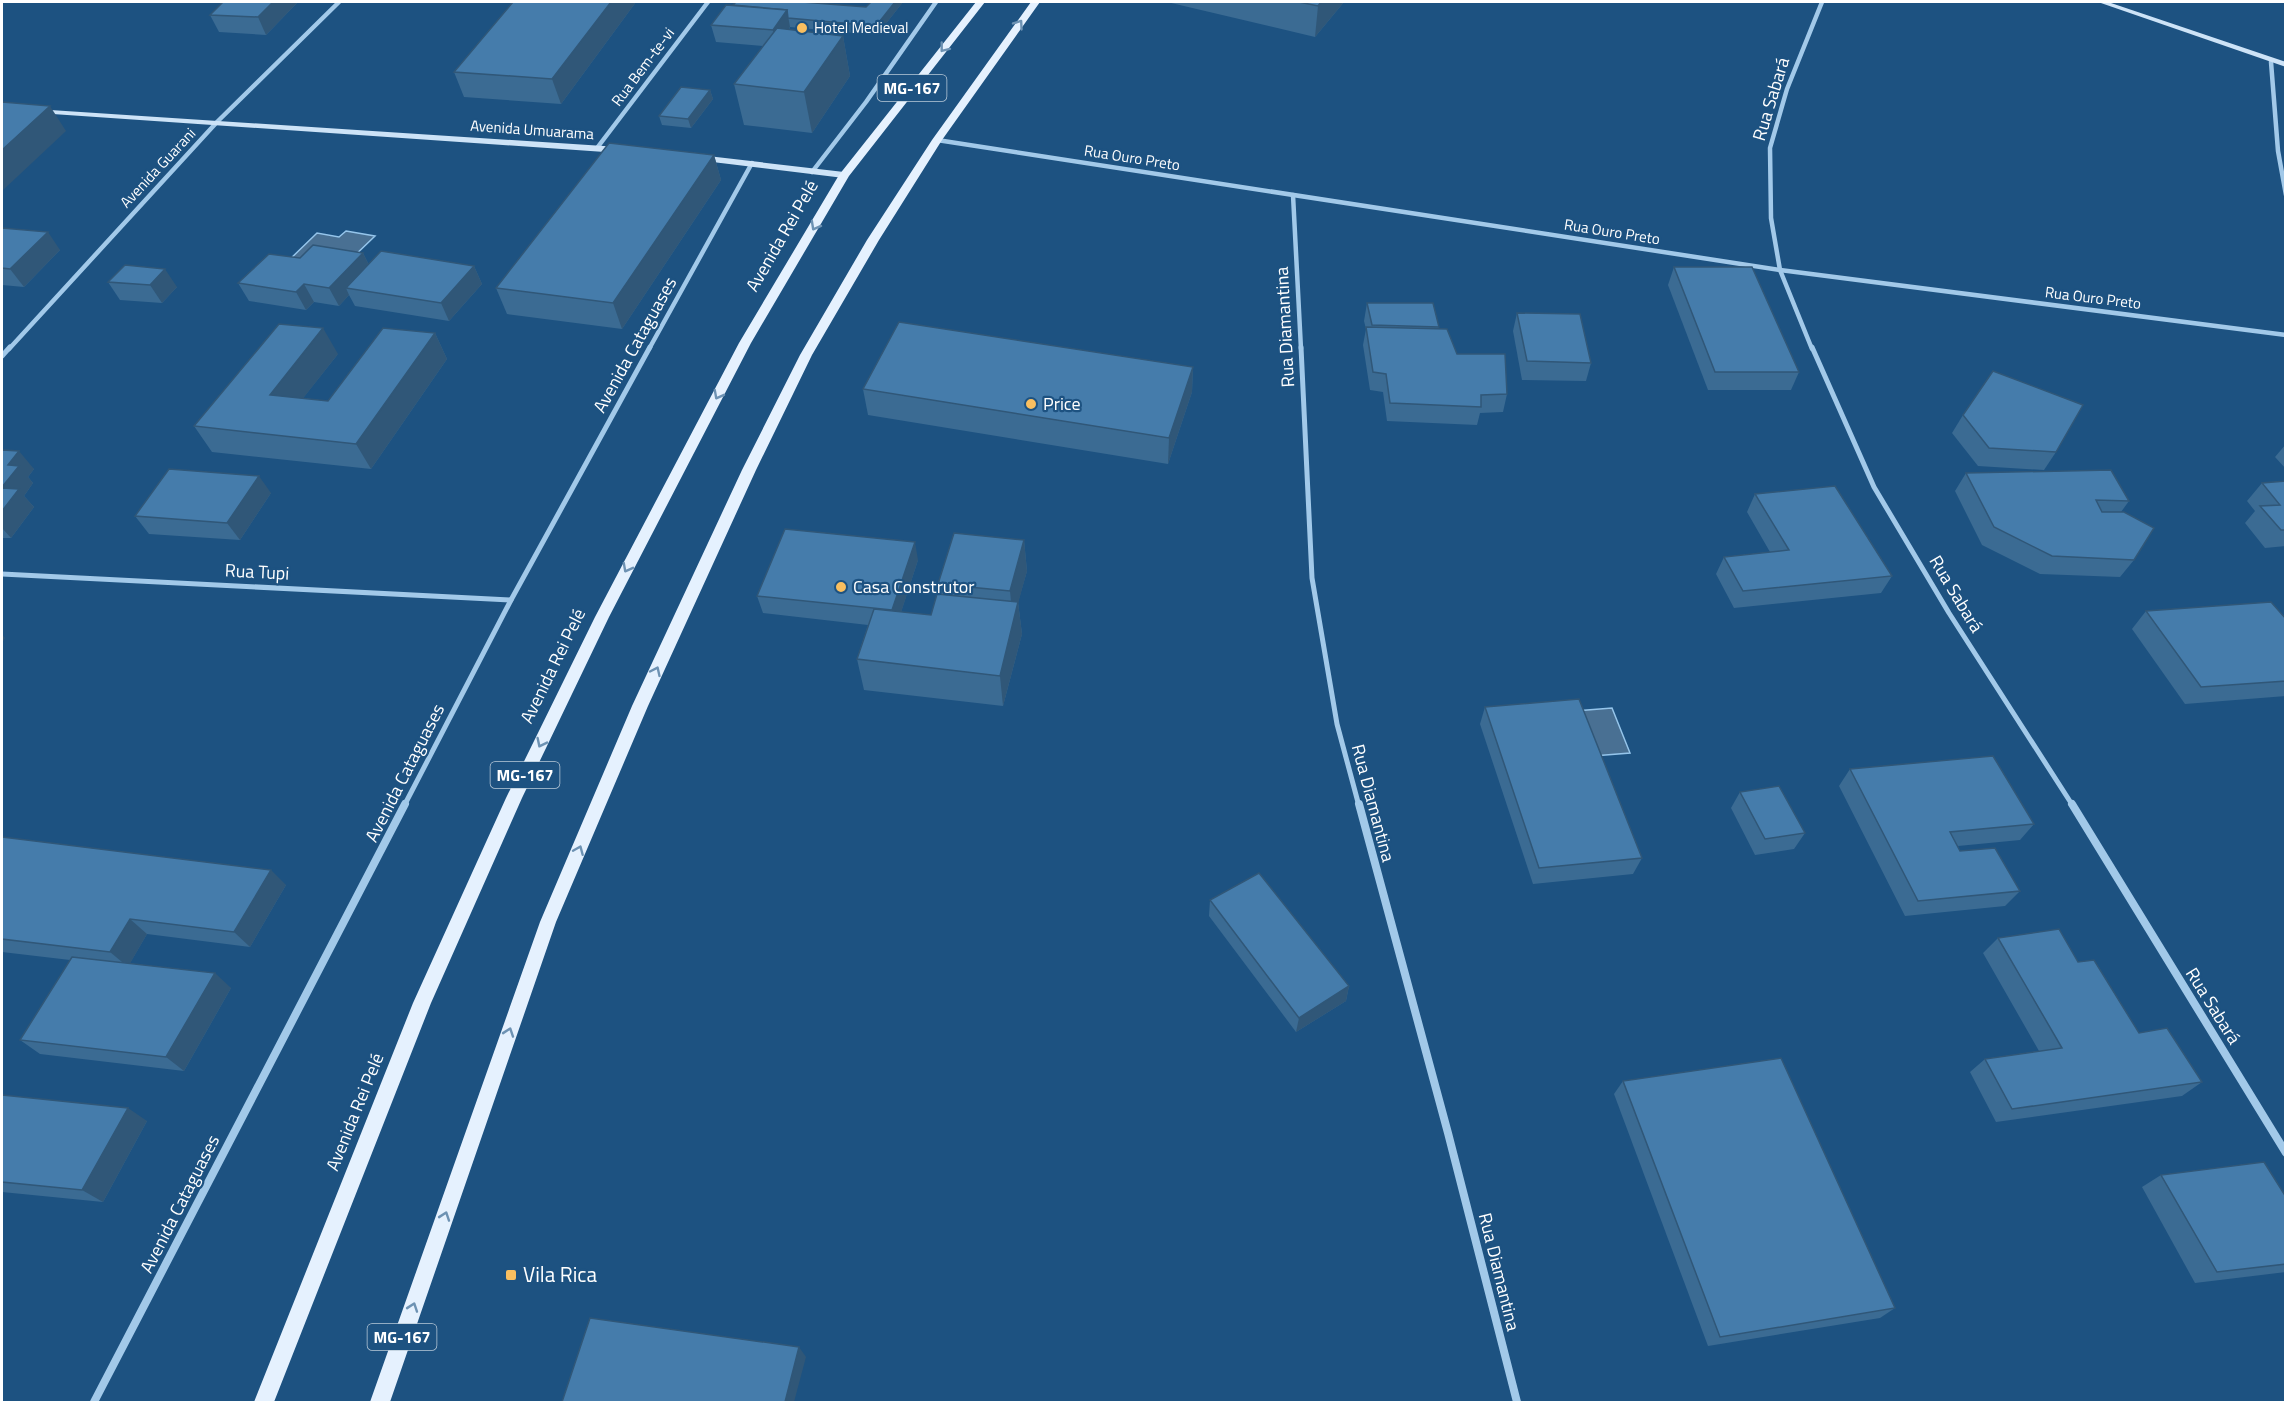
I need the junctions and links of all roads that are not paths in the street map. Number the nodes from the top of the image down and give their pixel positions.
1 (339, 2) edge
2 (708, 2) edge
3 (936, 2) edge
4 (980, 2) edge
5 (1035, 2) edge
6 (1822, 2) edge
7 (2102, 2) edge
8 (2271, 62) junction
9 (2286, 65) edge
10 (24, 110) edge
11 (217, 122) junction
12 (937, 140) junction
13 (597, 148) junction
14 (630, 151) edge
15 (686, 156) edge
16 (752, 163) junction
17 (812, 172) junction
18 (844, 175) junction
19 (1293, 195) junction
20 (2286, 195) edge
21 (1780, 270) junction
22 (2286, 335) edge
23 (2, 356) edge
24 (2, 574) edge
25 (511, 600) junction
26 (2286, 1153) edge
27 (94, 1402) edge
28 (264, 1402) edge
29 (380, 1402) edge
30 (1517, 1402) edge

1 - 11 street, Avenida Guarani
2 - 13 street, Rua Bem-te-vi
3 - 17 street
4 -> 18 main road, Avenida Rei Pelé / MG-167
12 -> 5 main road, MG-167
6 - 21 street, Rua Sabará
7 - 8 street
8 - 9 street
8 - 20 street
10 - 11 street, Avenida Umuarama
11 - 13 street, Avenida Umuarama
11 - 23 street, Avenida Guarani
12 - 19 street, Rua Ouro Preto
29 -> 12 main road, MG-167
13 - 14 street, Avenida Umuarama
15 - 16 street
16 - 17 street
16 - 25 street, Avenida Cataguases
17 - 18 street
18 -> 28 main road, Avenida Rei Pelé / MG-167
19 - 21 street, Rua Ouro Preto
19 - 30 street, Rua Diamantina
21 - 22 street, Rua Ouro Preto
21 - 26 street, Rua Sabará
24 - 25 street, Rua Tupi
25 - 27 street, Avenida Cataguases

